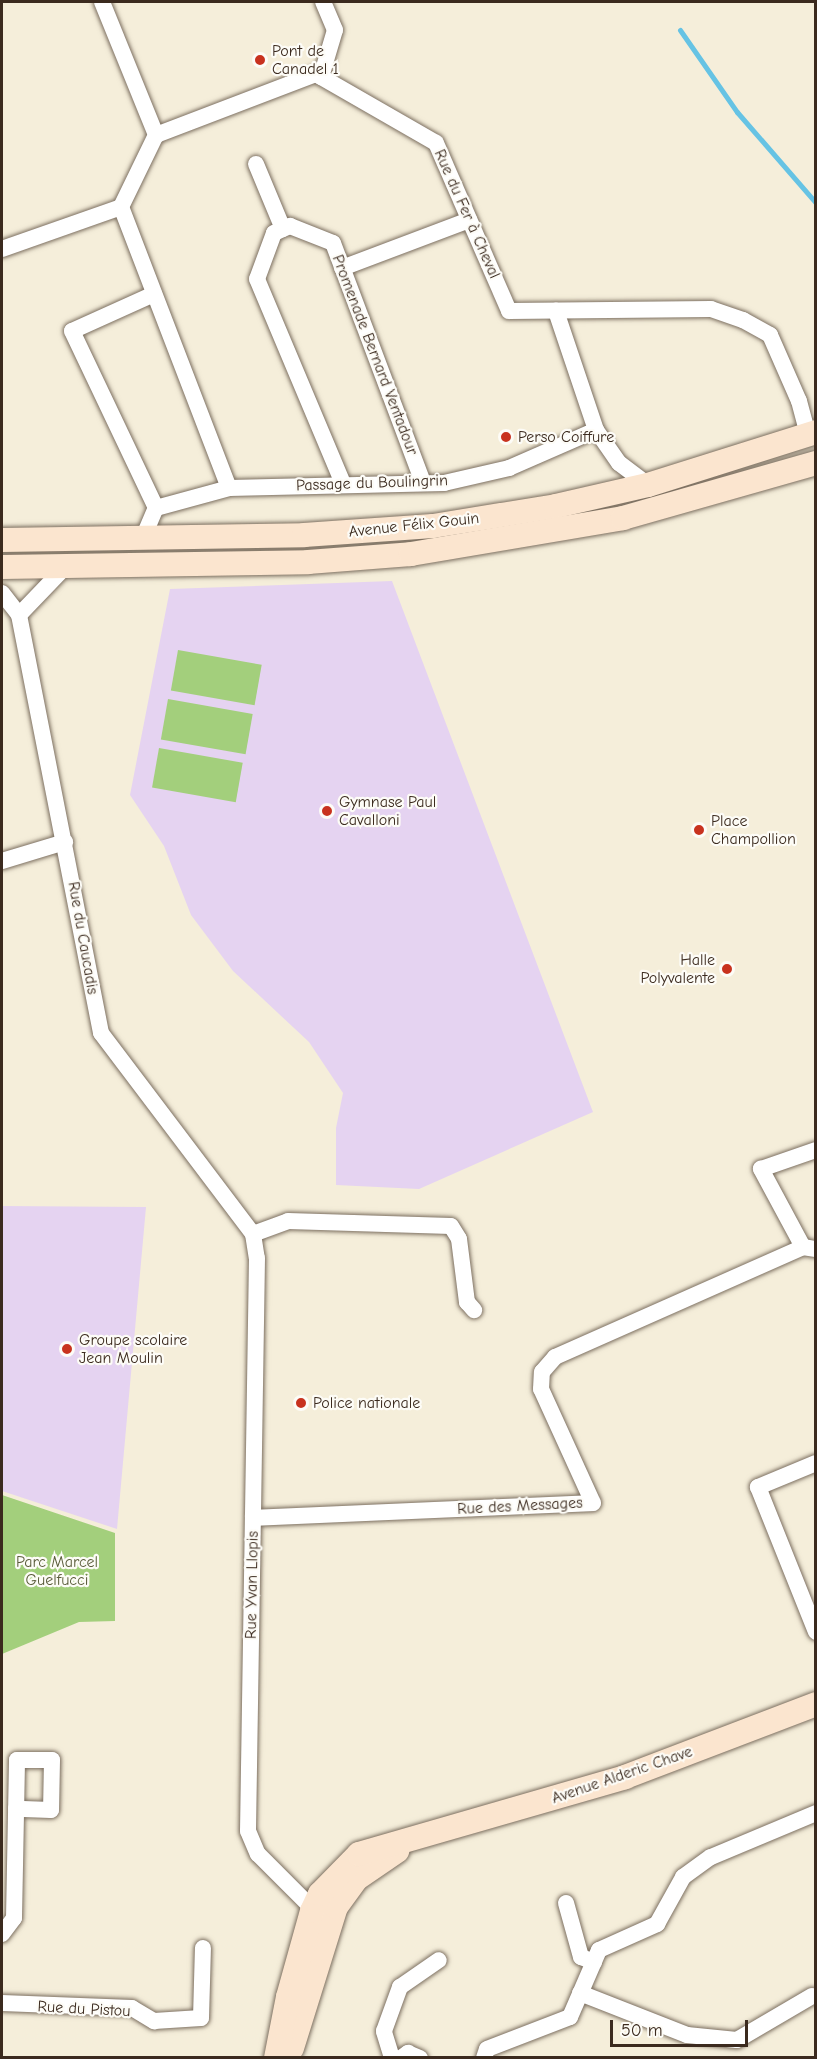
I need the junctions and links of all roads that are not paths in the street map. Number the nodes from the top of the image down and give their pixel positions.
1 (102, 2) edge
2 (323, 2) edge
3 (321, 77) junction
4 (156, 135) junction
5 (256, 164) dead end
6 (121, 207) junction
7 (469, 220) junction
8 (283, 229) junction
9 (2, 249) edge
10 (342, 268) junction
11 (154, 294) junction
12 (556, 311) junction
13 (596, 430) junction
14 (812, 434) edge
15 (816, 463) edge
16 (423, 483) junction
17 (343, 484) junction
18 (648, 485) junction
19 (230, 488) junction
20 (156, 508) junction
21 (143, 538) junction
22 (2, 540) edge
23 (66, 566) junction
24 (2, 567) edge
25 (2, 593) edge
26 (19, 615) junction
27 (65, 842) junction
28 (2, 861) edge
29 (816, 1150) edge
30 (253, 1234) junction
31 (809, 1248) edge
32 (474, 1310) dead end
33 (816, 1463) edge
34 (253, 1518) junction
35 (816, 1632) edge
36 (816, 1704) edge
37 (16, 1809) dead end
38 (816, 1814) edge
39 (566, 1903) dead end
40 (321, 1916) junction
41 (2, 1934) edge
42 (203, 1948) dead end
43 (439, 1960) dead end
44 (594, 1962) junction
45 (580, 1993) junction
46 (812, 1996) dead end
47 (2, 2003) edge
48 (276, 2058) edge
49 (289, 2058) edge
50 (392, 2058) edge
51 (401, 2058) edge
52 (420, 2058) edge
53 (484, 2058) edge

1 - 4 street
2 - 3 street
3 - 4 street
3 - 7 street, Rue du Fer à Cheval
4 - 6 street
5 - 8 street
6 - 9 street
6 - 11 street
7 - 10 street
7 - 12 street, Rue du Fer à Cheval
8 - 10 street, Promenade Bernard Ventadour
8 - 17 street
10 - 16 street, Promenade Bernard Ventadour
11 - 19 street
11 - 20 street
12 - 13 street
12 - 14 street, Rue du Fer à Cheval
13 - 16 street, Passage du Boulingrin
13 - 18 street
14 - 18 main road, Avenue Félix Gouin
15 - 23 main road, Avenue Félix Gouin
16 - 17 street, Passage du Boulingrin
17 - 19 street, Passage du Boulingrin
18 - 21 main road, Avenue Félix Gouin
19 - 20 street, Passage du Boulingrin
20 - 21 street
21 - 22 main road, Avenue Félix Gouin
23 - 24 main road, Avenue Félix Gouin
23 - 26 street
25 - 26 street, Rue du Caucadis
26 - 27 street, Rue du Caucadis
27 - 28 street
27 - 30 street, Rue du Caucadis
29 - 31 street
30 - 32 street
30 - 34 street, Rue Yvan Llopis
31 - 34 street, Rue des Messages
33 - 35 street
34 - 40 street, Rue Yvan Llopis
36 - 40 main road, Avenue Alderic Chave
37 - 41 street
38 - 44 street
39 - 44 street
40 - 48 main road, Avenue Alderic Chave
40 - 49 main road, Avenue Alderic Chave
42 - 47 street, Rue du Pistou
43 - 50 street
44 - 45 street
45 - 46 street
45 - 53 street
51 - 52 street

